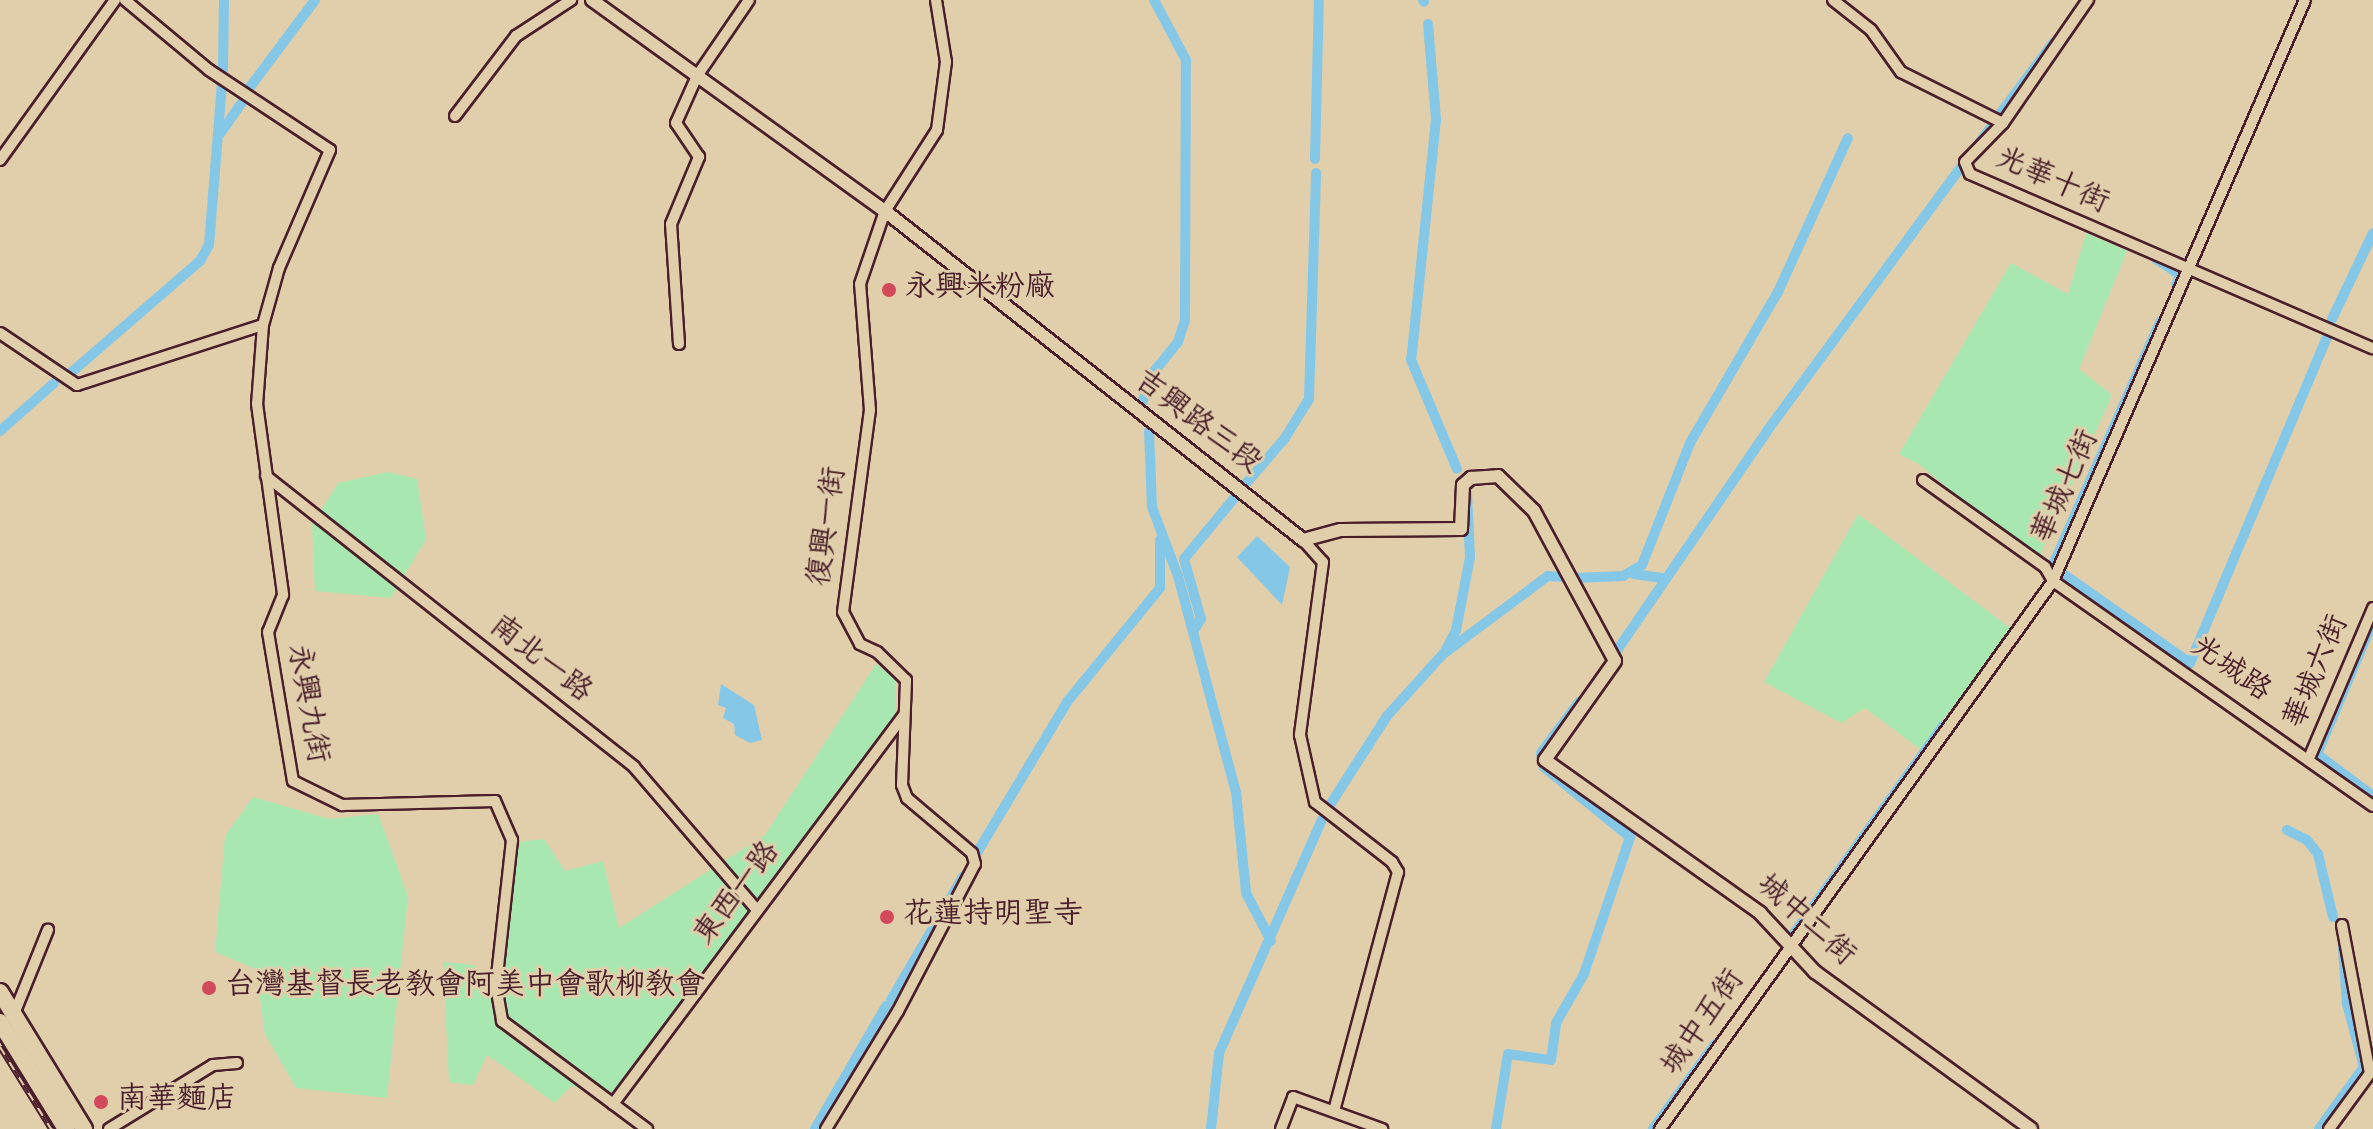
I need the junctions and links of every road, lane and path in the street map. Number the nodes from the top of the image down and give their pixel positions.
1 (115, 0) edge
2 (125, 0) edge
3 (571, 0) edge
4 (592, 0) edge
5 (749, 0) edge
6 (936, 0) edge
7 (1833, 0) edge
8 (2088, 0) edge
9 (2305, 0) edge
10 (697, 76) junction
11 (455, 116) dead end
12 (2003, 123) junction
13 (0, 160) edge
14 (885, 211) junction
15 (2189, 270) junction
16 (263, 325) junction
17 (0, 333) edge
18 (679, 344) dead end
19 (2373, 348) edge
20 (266, 476) junction
21 (1923, 480) dead end
22 (1303, 540) junction
23 (2053, 581) junction
24 (2373, 608) edge
25 (904, 715) junction
26 (2310, 756) junction
27 (2373, 806) edge
28 (757, 910) junction
29 (2342, 925) dead end
30 (48, 930) dead end
31 (1790, 946) junction
32 (0, 992) edge
33 (7, 1018) edge
34 (237, 1063) dead end
35 (2372, 1071) edge
36 (613, 1104) junction
37 (1334, 1111) junction
38 (66, 1129) edge
39 (84, 1129) edge
40 (109, 1129) edge
41 (647, 1129) edge
42 (826, 1129) edge
43 (1281, 1129) edge
44 (1382, 1129) edge
45 (1660, 1129) edge
46 (2031, 1129) edge
47 (2329, 1129) edge

1 - 13 street
2 - 16 street, 永興九街
3 - 11 street
4 - 10 street, 吉興路三段
5 - 10 street
6 - 14 street, 復興一街
7 - 12 street, 光華十街
8 - 12 street
9 - 15 street, 華城七街
10 - 14 street, 吉興路三段
10 - 18 street
12 - 15 street, 光華十街
14 - 22 street, 吉興路三段
14 - 25 street, 復興一街
15 - 19 street, 光華十街
15 - 23 street, 華城七街
16 - 17 street
16 - 20 street, 永興九街
20 - 28 street, 南北一路
20 - 36 street, 永興九街
21 - 23 street, 光城路
22 - 31 street, 城中二街
22 - 37 street
23 - 26 street, 光城路
23 - 31 street, 華城七街
24 - 26 street, 華城六街
25 - 28 street, 東西一路
25 - 42 street, 復興一街
26 - 27 street, 光城路
28 - 36 street, 東西一路
29 - 35 street
30 - 33 street
31 - 45 street, 城中五街
31 - 46 street, 城中二街
32 - 33 main road
33 - 38 main road
33 - 39 main road
34 - 40 street
35 - 47 street
36 - 41 street, 永興九街
37 - 43 street
37 - 44 street

